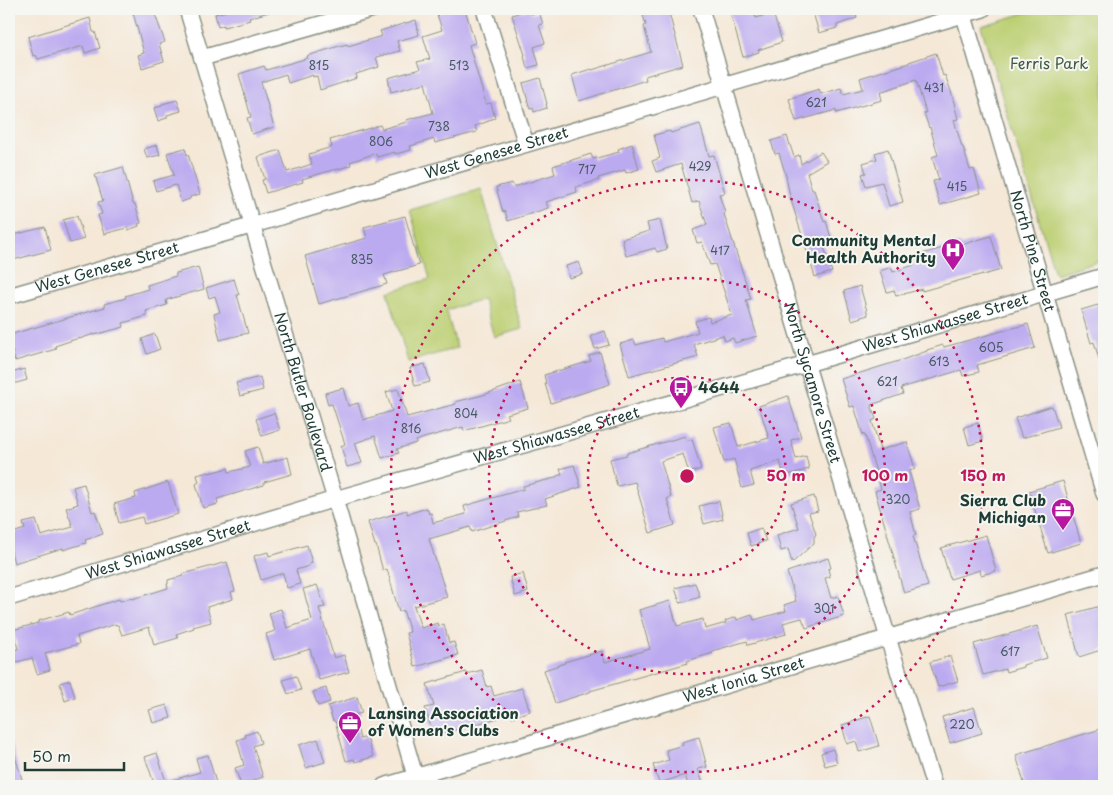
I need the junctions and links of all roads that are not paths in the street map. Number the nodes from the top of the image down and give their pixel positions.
1 (187, 9) edge
2 (373, 9) edge
3 (484, 9) edge
4 (701, 9) edge
5 (982, 9) edge
6 (963, 12) edge
7 (202, 58) junction
8 (724, 85) junction
9 (526, 144) junction
10 (252, 226) junction
11 (1104, 276) edge
12 (1045, 294) junction
13 (9, 296) edge
14 (807, 364) junction
15 (1104, 494) edge
16 (334, 499) junction
17 (1104, 574) edge
18 (9, 598) edge
19 (888, 638) junction
20 (417, 782) edge
21 (384, 786) edge
22 (934, 786) edge

1 - 7 street, North Butler Boulevard
2 - 7 street
3 - 9 street
4 - 8 street, North Sycamore Street
5 - 6 street, West Genesee Street
6 - 8 street, West Genesee Street
6 - 12 street, North Pine Street
7 - 10 street, North Butler Boulevard
8 - 9 street, West Genesee Street
8 - 14 street, North Sycamore Street
9 - 10 street, West Genesee Street
10 - 13 street, West Genesee Street
10 - 16 street, North Butler Boulevard
11 - 12 street, West Shiawassee Street
12 - 14 street, West Shiawassee Street
12 - 15 street, North Pine Street
14 - 16 street, West Shiawassee Street
14 - 19 street, North Sycamore Street
16 - 18 street, West Shiawassee Street
16 - 20 street, North Butler Boulevard
17 - 19 street, West Ionia Street
19 - 20 street, West Ionia Street
19 - 22 street, North Sycamore Street
20 - 21 street, West Ionia Street

